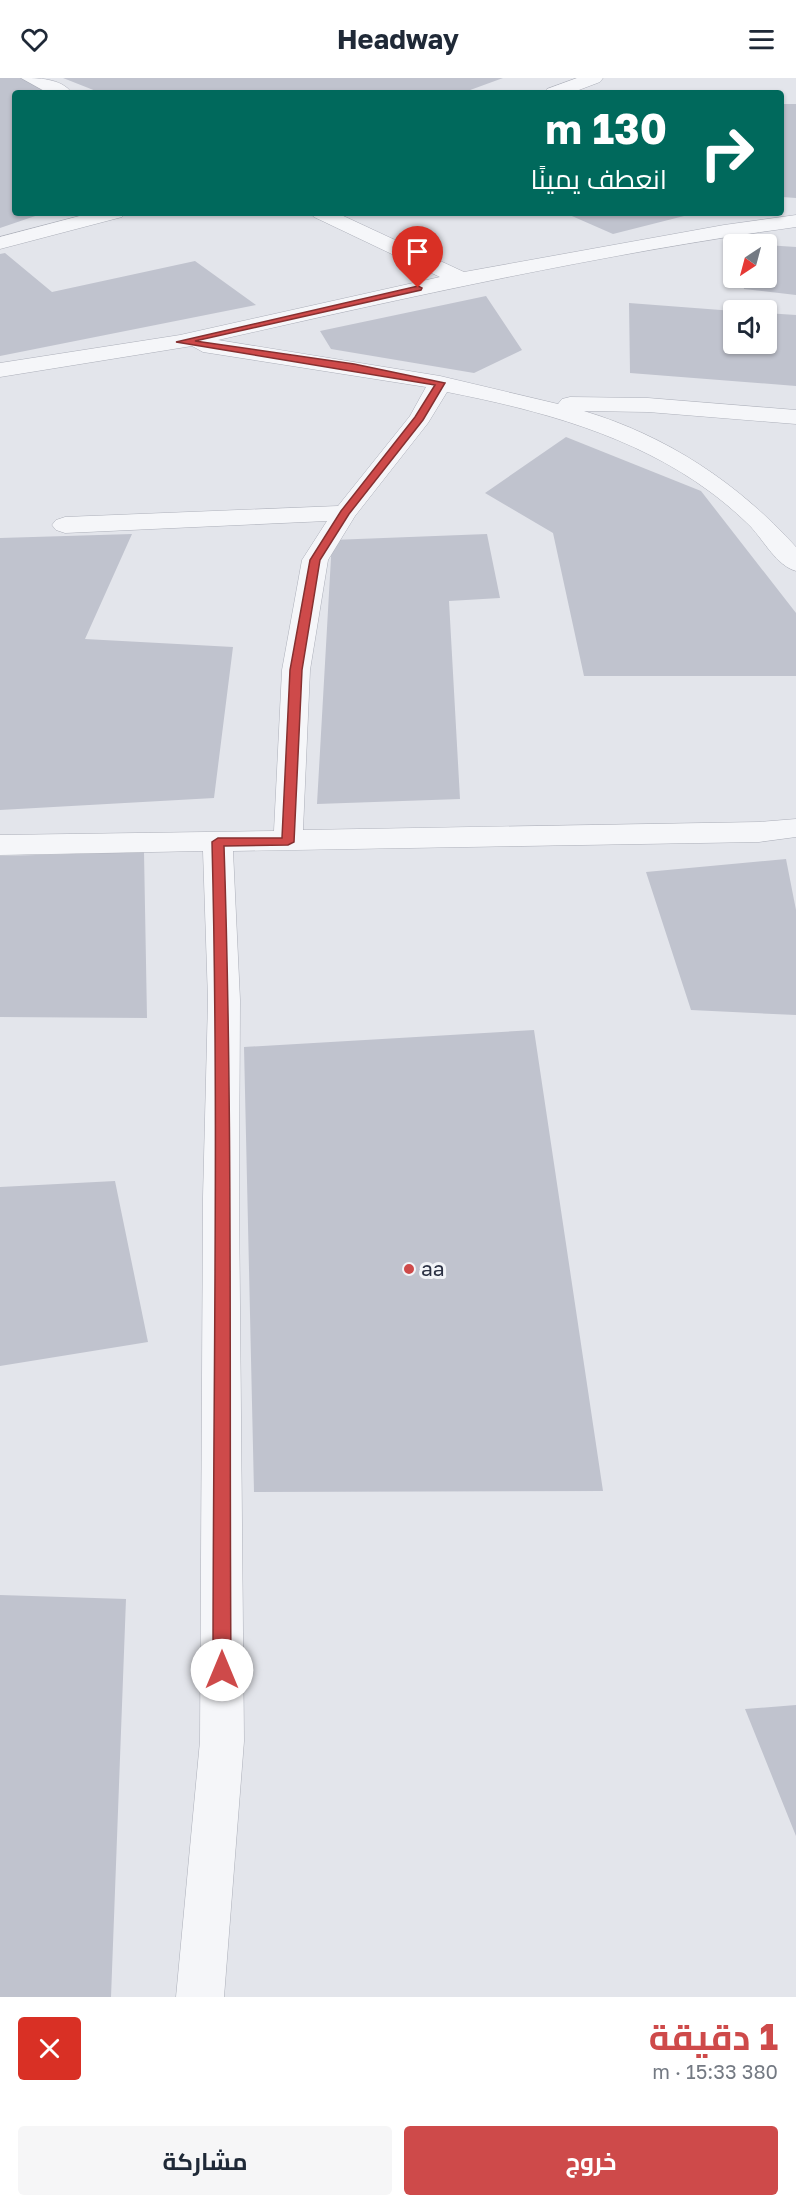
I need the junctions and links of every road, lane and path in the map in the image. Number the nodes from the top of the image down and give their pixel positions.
1 (30, 78) edge
2 (594, 78) edge
3 (56, 90) edge
4 (562, 90) edge
5 (104, 216) edge
6 (327, 216) edge
7 (796, 221) edge
8 (0, 243) edge
9 (461, 279) junction
10 (180, 342) junction
11 (0, 370) edge
12 (440, 383) junction
13 (540, 404) junction
14 (796, 417) edge
15 (345, 513) junction
16 (65, 525) dead end
17 (796, 563) edge
18 (796, 828) edge
19 (218, 842) junction
20 (288, 842) junction
21 (0, 845) edge
22 (200, 1997) edge

1 - 3 street
2 - 4 street
5 - 8 street
6 - 9 street
7 - 9 street
9 - 10 street
10 - 11 street
10 - 12 street
12 - 13 street
12 - 15 street
13 - 14 street
13 - 17 street
15 - 16 street
15 - 20 street
18 - 20 street
19 - 20 street
19 - 21 street
19 - 22 street

